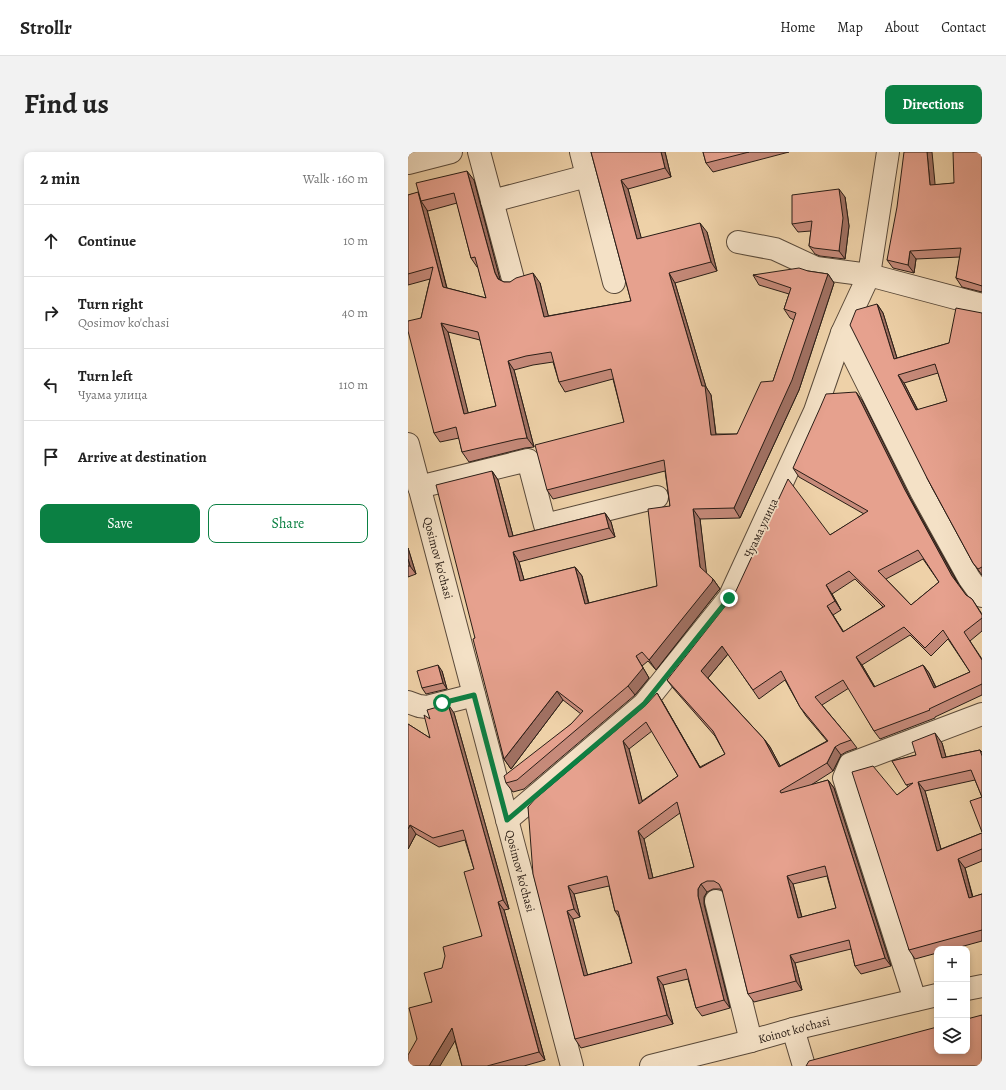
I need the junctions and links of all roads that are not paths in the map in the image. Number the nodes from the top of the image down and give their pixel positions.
1 (451, 152) edge
2 (478, 152) edge
3 (581, 152) edge
4 (888, 152) edge
5 (408, 163) edge
6 (587, 176) junction
7 (492, 201) junction
8 (738, 242) dead end
9 (869, 275) junction
10 (513, 279) edge
11 (614, 282) dead end
12 (982, 306) edge
13 (842, 333) junction
14 (408, 444) edge
15 (420, 487) junction
16 (657, 497) dead end
17 (982, 596) edge
18 (474, 695) junction
19 (408, 702) edge
20 (982, 714) edge
21 (507, 820) junction
22 (716, 901) dead end
23 (982, 986) edge
24 (970, 988) edge
25 (934, 996) edge
26 (915, 1000) junction
27 (793, 1029) junction
28 (751, 1041) junction
29 (572, 1066) edge
30 (651, 1066) edge
31 (804, 1066) edge

1 - 5 street
2 - 7 street
3 - 6 street
4 - 9 street, Чуама улица
6 - 7 street
6 - 11 street
7 - 10 street
8 - 9 street
9 - 12 street
9 - 13 street, Чуама улица
13 - 17 street
13 - 21 street, Чуама улица
14 - 15 street, Qosimov ko'chasi
15 - 16 street
15 - 18 street, Qosimov ko'chasi
18 - 19 street
18 - 21 street, Qosimov ko'chasi
20 - 26 street
21 - 29 street, Qosimov ko'chasi
22 - 28 street
23 - 24 street
25 - 26 street, Koinot ko'chasi
26 - 27 street, Koinot ko'chasi
27 - 28 street, Koinot ko'chasi
27 - 31 street
28 - 30 street, Koinot ko'chasi

